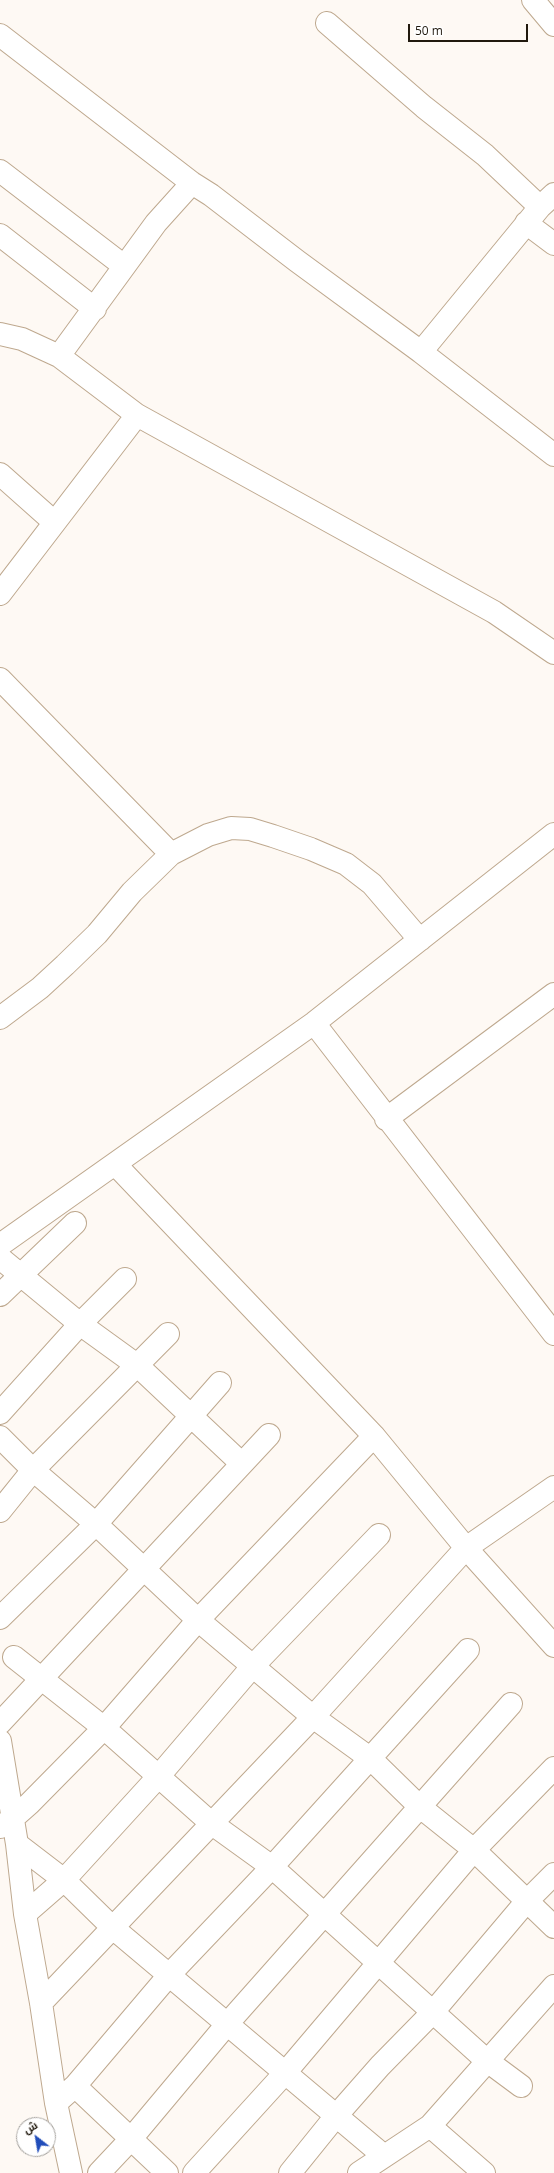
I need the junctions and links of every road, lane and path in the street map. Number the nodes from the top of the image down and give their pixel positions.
1 (533, 0) edge
2 (327, 23) dead end
3 (554, 25) edge
4 (0, 35) edge
5 (0, 171) edge
6 (192, 183) junction
7 (547, 200) edge
8 (526, 223) junction
9 (0, 235) edge
10 (554, 244) edge
11 (124, 266) junction
12 (95, 309) junction
13 (0, 334) edge
14 (421, 352) junction
15 (60, 356) junction
16 (137, 415) junction
17 (554, 455) edge
18 (0, 474) edge
19 (54, 522) junction
20 (0, 594) edge
21 (554, 653) edge
22 (0, 679) edge
23 (554, 834) edge
24 (171, 854) junction
25 (420, 940) junction
26 (554, 994) edge
27 (0, 1018) edge
28 (314, 1023) junction
29 (386, 1119) junction
30 (116, 1164) junction
31 (75, 1223) dead end
32 (0, 1245) edge
33 (0, 1258) edge
34 (20, 1275) junction
35 (125, 1279) dead end
36 (0, 1295) edge
37 (80, 1324) junction
38 (168, 1334) dead end
39 (554, 1334) edge
40 (138, 1366) junction
41 (220, 1384) dead end
42 (0, 1413) edge
43 (191, 1416) junction
44 (269, 1435) dead end
45 (374, 1436) junction
46 (0, 1437) edge
47 (242, 1464) junction
48 (33, 1470) junction
49 (554, 1487) edge
50 (0, 1511) edge
51 (96, 1524) junction
52 (379, 1535) dead end
53 (466, 1548) junction
54 (143, 1570) junction
55 (0, 1618) edge
56 (198, 1620) junction
57 (554, 1646) edge
58 (468, 1650) dead end
59 (14, 1657) dead end
60 (252, 1667) junction
61 (41, 1678) junction
62 (511, 1704) dead end
63 (313, 1717) junction
64 (0, 1724) edge
65 (104, 1728) junction
66 (0, 1741) edge
67 (371, 1759) junction
68 (554, 1768) edge
69 (158, 1777) junction
70 (419, 1806) junction
71 (6, 1823) edge
72 (212, 1824) junction
73 (16, 1844) junction
74 (474, 1850) junction
75 (272, 1867) junction
76 (554, 1874) edge
77 (64, 1880) junction
78 (526, 1902) junction
79 (25, 1914) junction
80 (325, 1915) junction
81 (554, 1927) edge
82 (113, 1928) junction
83 (379, 1965) junction
84 (170, 1974) junction
85 (554, 1986) edge
86 (41, 2003) junction
87 (432, 2012) junction
88 (228, 2023) junction
89 (486, 2060) junction
90 (285, 2073) junction
91 (75, 2086) junction
92 (521, 2086) dead end
93 (56, 2103) junction
94 (336, 2116) junction
95 (430, 2126) junction
96 (130, 2140) junction
97 (384, 2156) junction
98 (71, 2173) edge
99 (99, 2173) edge
100 (167, 2173) edge
101 (194, 2173) edge
102 (290, 2173) edge
103 (359, 2173) edge
104 (484, 2173) edge

1 - 3 street
2 - 7 street
4 - 6 street
5 - 11 street
6 - 11 street
6 - 14 street
7 - 8 street
8 - 10 street
8 - 14 street
9 - 12 street
11 - 12 street
12 - 15 street
13 - 15 street
14 - 17 street
15 - 16 street
16 - 19 street
16 - 21 street
18 - 19 street
19 - 20 street
22 - 24 street
23 - 25 street
24 - 25 street
24 - 27 street
25 - 28 street
26 - 29 street
28 - 29 street
28 - 30 street
29 - 39 street
30 - 32 street
30 - 45 street
31 - 34 street
33 - 34 street
34 - 36 street
34 - 37 street
35 - 37 street
37 - 40 street
37 - 42 street
38 - 40 street
40 - 43 street
40 - 48 street
41 - 43 street
43 - 47 street
43 - 51 street
44 - 47 street
45 - 53 street
45 - 56 street
46 - 48 street
47 - 54 street
48 - 50 street
48 - 51 street
49 - 53 street
51 - 54 street
51 - 55 street
52 - 60 street
53 - 57 street
53 - 63 street
54 - 56 street
54 - 61 street
56 - 60 street
56 - 65 street
58 - 67 street
59 - 61 street
60 - 63 street
60 - 69 street
61 - 64 street
61 - 65 street
62 - 70 street
63 - 67 street
63 - 72 street
65 - 69 street
65 - 71 street
66 - 71 street
67 - 70 street
67 - 75 street
68 - 74 street
69 - 72 street
69 - 77 street
70 - 74 street
70 - 80 street
71 - 73 street
72 - 75 street
72 - 82 street
73 - 77 street
73 - 79 street
74 - 78 street
74 - 83 street
75 - 80 street
75 - 84 street
76 - 78 street
77 - 79 street
77 - 82 street
78 - 81 street
78 - 87 street
79 - 86 street
80 - 83 street
80 - 88 street
82 - 84 street
82 - 86 street
83 - 87 street
83 - 90 street
84 - 88 street
84 - 91 street
85 - 89 street
86 - 93 street
87 - 89 street
87 - 94 street
88 - 90 street
88 - 96 street
89 - 92 street
89 - 95 street
90 - 94 street
90 - 101 street
91 - 93 street
91 - 96 street
93 - 98 street
94 - 97 street
94 - 102 street
95 - 97 street
95 - 104 street
96 - 99 street
96 - 100 street
97 - 103 street

